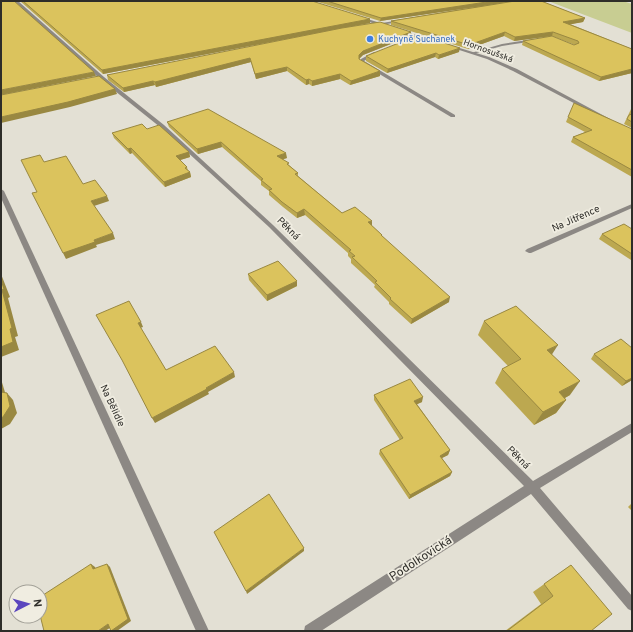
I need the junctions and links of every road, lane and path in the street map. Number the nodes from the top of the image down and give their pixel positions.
1 (16, 1) edge
2 (353, 15) edge
3 (402, 20) edge
4 (379, 24) junction
5 (367, 26) edge
6 (419, 36) junction
7 (412, 39) edge
8 (538, 39) edge
9 (432, 40) edge
10 (446, 45) edge
11 (381, 51) edge
12 (473, 53) junction
13 (106, 78) junction
14 (94, 80) edge
15 (453, 116) dead end
16 (611, 120) edge
17 (1, 191) edge
18 (632, 206) edge
19 (529, 251) dead end
20 (632, 426) edge
21 (532, 487) junction
22 (632, 605) edge
23 (203, 631) edge
24 (310, 631) edge

1 - 13 street, Pěkná
2 - 4 street
3 - 4 street
4 - 5 street
4 - 6 street
6 - 7 street
6 - 9 street
8 - 12 street
10 - 12 street, Hornosušská
11 - 15 street
12 - 16 street, Hornosušská
13 - 14 street
13 - 21 street, Pěkná
17 - 23 street, Na Bělidle
18 - 19 street, Na Jitřence
20 - 21 street, Podolkovická
21 - 22 street
21 - 24 street, Podolkovická

